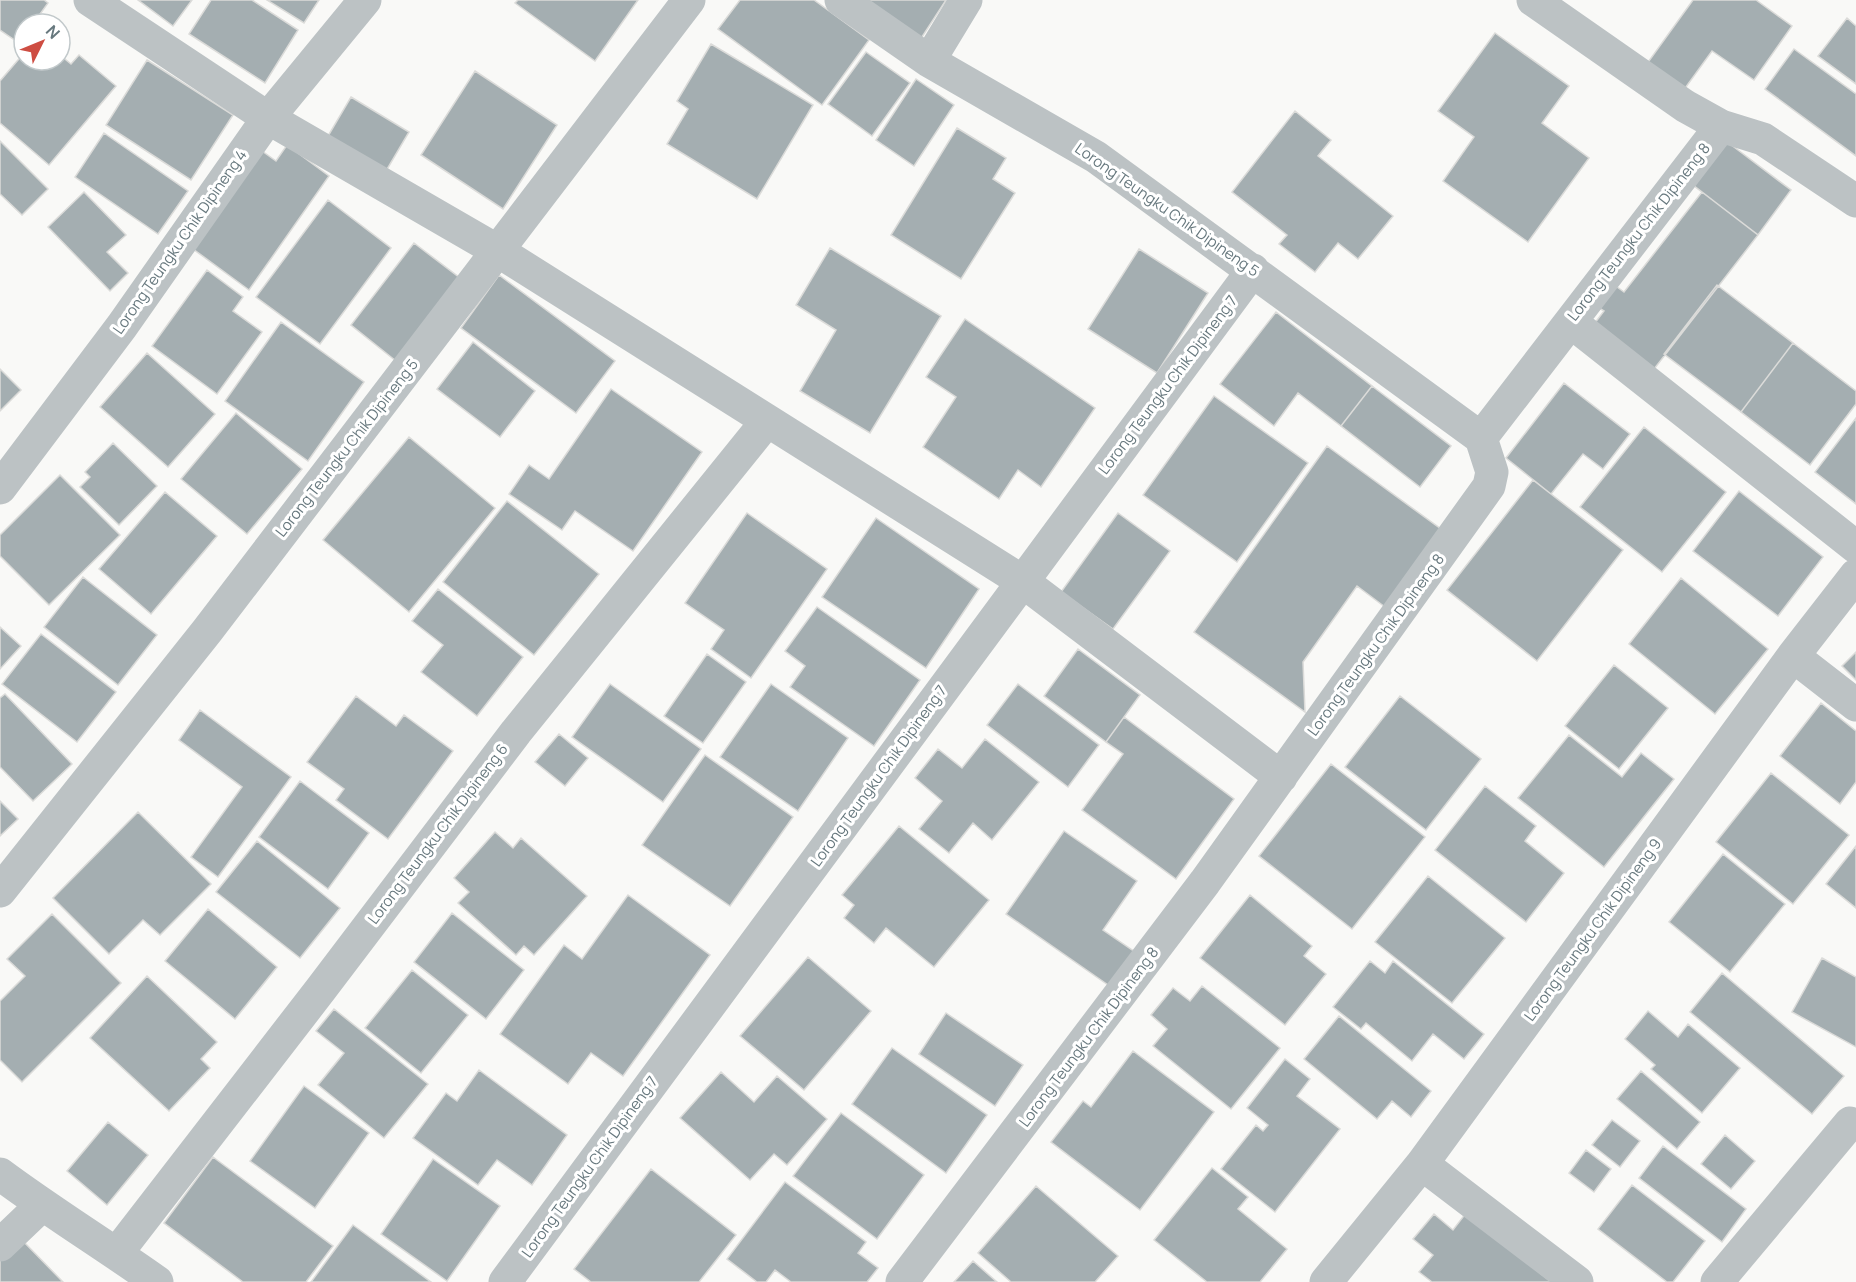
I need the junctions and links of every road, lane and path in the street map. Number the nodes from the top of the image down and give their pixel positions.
1 (90, 0) edge
2 (365, 0) edge
3 (841, 0) edge
4 (966, 0) edge
5 (1533, 0) edge
6 (686, 1) edge
7 (929, 61) junction
8 (268, 118) junction
9 (1721, 126) junction
10 (1856, 201) edge
11 (498, 251) junction
12 (1253, 270) junction
13 (1571, 322) junction
14 (767, 421) junction
15 (1481, 438) junction
16 (0, 488) edge
17 (1856, 546) edge
18 (1856, 575) edge
19 (1022, 581) junction
20 (1792, 656) junction
21 (1856, 705) edge
22 (1281, 777) junction
23 (0, 891) edge
24 (1850, 1123) dead end
25 (1422, 1164) junction
26 (0, 1174) edge
27 (42, 1205) junction
28 (0, 1245) edge
29 (117, 1253) junction
30 (157, 1282) edge
31 (505, 1282) edge
32 (902, 1282) edge
33 (1326, 1282) edge
34 (1576, 1282) edge
35 (1717, 1282) edge

1 - 8 street
2 - 8 street, Lorong Teungku Chik Dipineng 4
3 - 7 street, Lorong Teungku Chik Dipineng 5
4 - 7 street
5 - 9 street
6 - 11 street, Lorong Teungku Chik Dipineng 5
7 - 12 street, Lorong Teungku Chik Dipineng 5
8 - 11 street
8 - 16 street, Lorong Teungku Chik Dipineng 4
9 - 10 street
9 - 13 street, Lorong Teungku Chik Dipineng 8
11 - 14 street
11 - 23 street, Lorong Teungku Chik Dipineng 5
12 - 15 street, Lorong Teungku Chik Dipineng 5
12 - 19 street, Lorong Teungku Chik Dipineng 7
13 - 15 street, Lorong Teungku Chik Dipineng 8
13 - 17 street
14 - 19 street
14 - 29 street, Lorong Teungku Chik Dipineng 6
15 - 22 street, Lorong Teungku Chik Dipineng 8
18 - 20 street, Lorong Teungku Chik Dipineng 9
19 - 22 street
19 - 31 street, Lorong Teungku Chik Dipineng 7
20 - 21 street
20 - 25 street, Lorong Teungku Chik Dipineng 9
22 - 32 street, Lorong Teungku Chik Dipineng 8
24 - 35 street
25 - 33 street, Lorong Teungku Chik Dipineng 9
25 - 34 street
26 - 27 street
27 - 28 street
27 - 29 street
29 - 30 street

